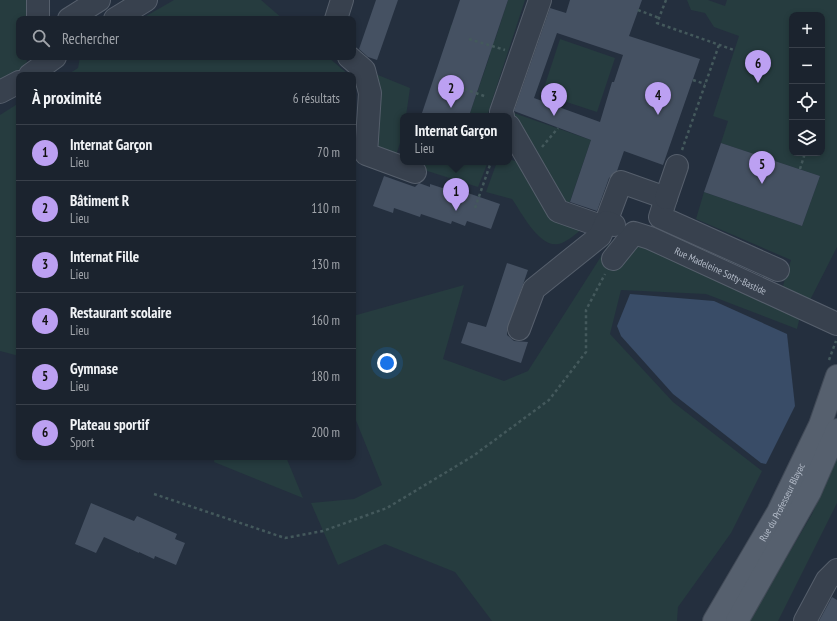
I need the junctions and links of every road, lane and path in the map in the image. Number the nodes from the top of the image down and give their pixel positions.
1 (38, 0) edge
2 (99, 0) edge
3 (146, 0) edge
4 (342, 0) edge
5 (540, 0) edge
6 (666, 0) edge
7 (638, 10) dead end
8 (38, 16) edge
9 (74, 16) edge
10 (120, 16) edge
11 (337, 16) edge
12 (659, 18) junction
13 (469, 39) dead end
14 (719, 45) junction
15 (734, 50) dead end
16 (511, 52) dead end
17 (51, 60) edge
18 (352, 60) edge
19 (34, 72) edge
20 (693, 80) dead end
21 (16, 84) edge
22 (705, 84) junction
23 (453, 86) dead end
24 (0, 92) edge
25 (488, 97) dead end
26 (502, 113) edge
27 (512, 131) edge
28 (804, 156) edge
29 (490, 165) edge
30 (677, 166) joint
31 (800, 169) dead end
32 (415, 172) dead end
33 (663, 207) junction
34 (475, 208) dead end
35 (606, 222) junction
36 (642, 236) junction
37 (613, 259) joint
38 (778, 270) dead end
39 (837, 324) edge
40 (520, 329) dead end
41 (837, 376) edge
42 (837, 430) edge
43 (154, 494) dead end
44 (837, 570) edge
45 (714, 621) edge
46 (737, 621) edge
47 (805, 621) edge

1 - 8 street
2 - 9 street
3 - 10 street
4 - 11 street
5 - 26 street
6 - 12 path
7 - 12 path
12 - 14 path
13 - 16 path
14 - 15 path
14 - 22 path
17 - 19 street
18 - 32 street
20 - 22 path
21 - 24 street
22 - 30 path
23 - 25 path
27 - 35 street, Rue Madeleine Sotty-Bastide
28 - 31 path
29 - 34 path
30 - 33 street
33 - 35 street
33 - 36 street
33 - 38 street
35 - 36 street, Rue Madeleine Sotty-Bastide
35 - 40 street
36 - 37 street
36 - 39 street, Rue Madeleine Sotty-Bastide
37 - 43 path
41 - 45 main road, Rue du Professeur Blayac
42 - 46 main road, Rue du Professeur Blayac
44 - 47 street

